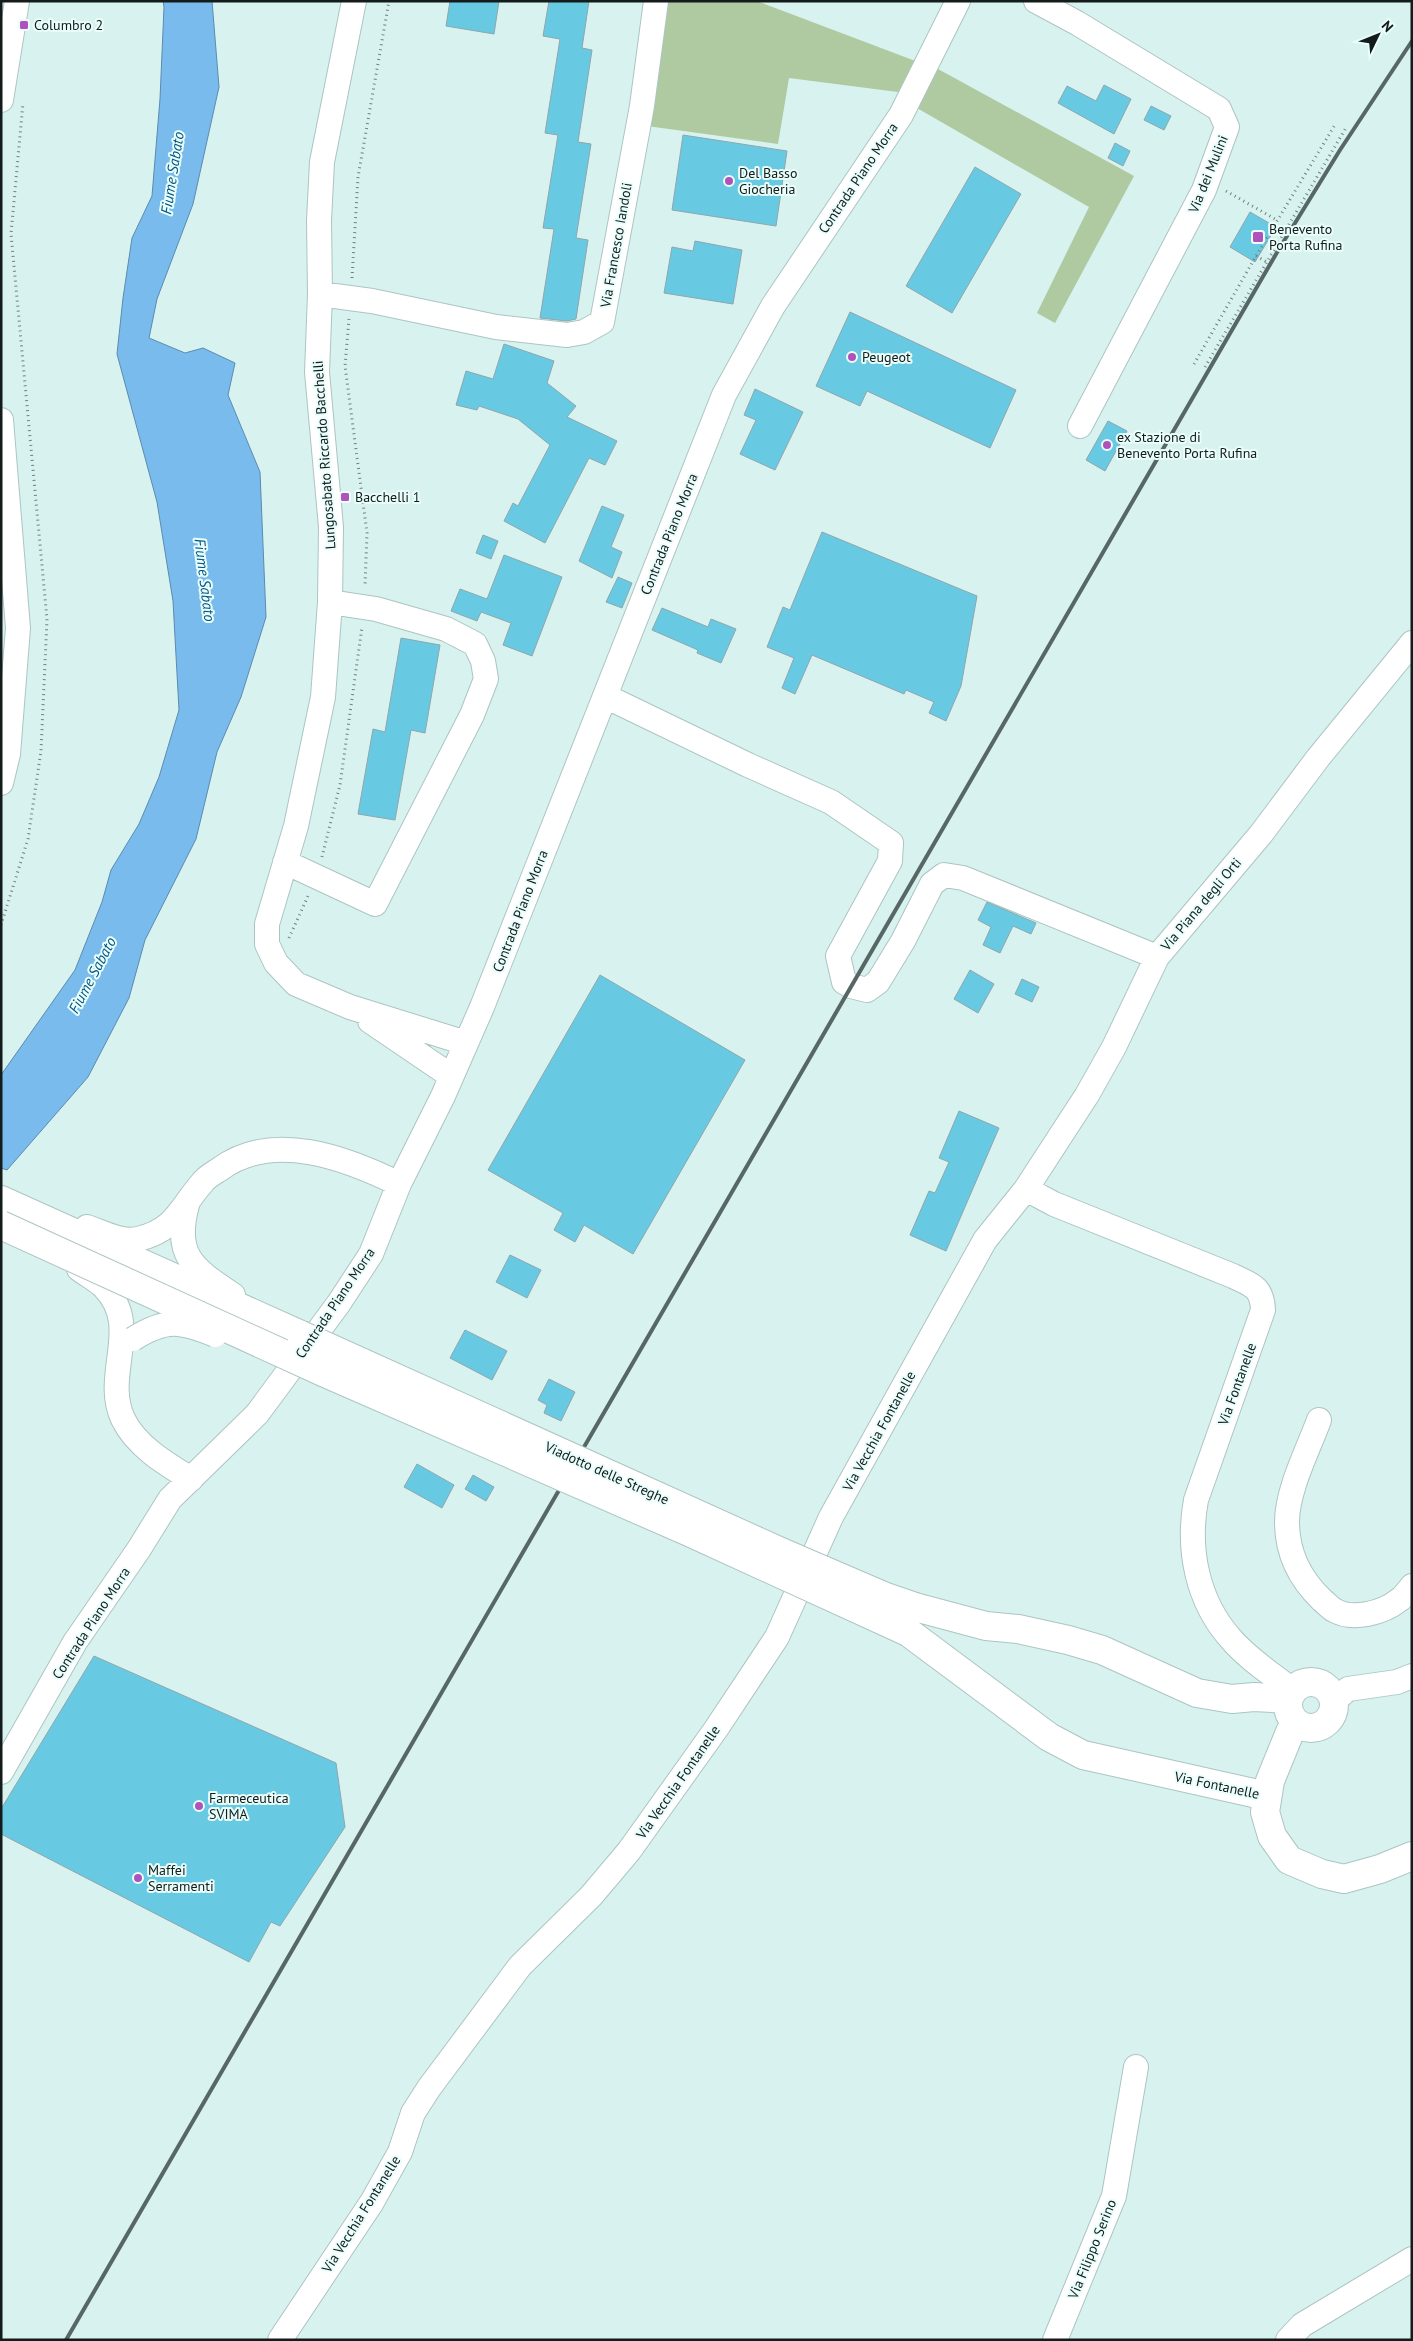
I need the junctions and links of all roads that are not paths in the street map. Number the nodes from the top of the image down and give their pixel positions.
1 (17, 1) edge
2 (354, 1) edge
3 (656, 1) edge
4 (958, 1) edge
5 (1036, 1) edge
6 (1, 100) edge
7 (320, 294) junction
8 (1, 420) edge
9 (1080, 426) dead end
10 (330, 602) junction
11 (1412, 643) edge
12 (604, 696) junction
13 (1, 783) edge
14 (285, 862) junction
15 (1157, 957) junction
16 (350, 1007) junction
17 (466, 1043) junction
18 (451, 1076) junction
19 (399, 1184) junction
20 (1026, 1189) junction
21 (5, 1214) edge
22 (182, 1215) junction
23 (301, 1335) junction
24 (128, 1336) junction
25 (323, 1372) junction
26 (1319, 1420) dead end
27 (191, 1479) junction
28 (1412, 1586) edge
29 (911, 1620) junction
30 (1412, 1676) edge
31 (1290, 1695) junction
32 (1334, 1700) junction
33 (1298, 1725) junction
34 (1, 1772) edge
35 (1267, 1796) junction
36 (1412, 1856) edge
37 (1136, 2067) dead end
38 (1412, 2260) edge
39 (280, 2340) edge
40 (1055, 2340) edge
41 (1288, 2340) edge

1 - 6 street
2 - 7 street, Lungosabato Riccardo Bacchelli
3 - 7 street, Via Francesco Iandoli
4 - 12 street, Contrada Piano Morra
5 - 9 street, Via dei Mulini
7 - 10 street, Lungosabato Riccardo Bacchelli
8 - 13 street
10 - 14 street, Lungosabato Riccardo Bacchelli
10 - 14 street
11 - 15 street, Via Piana degli Orti
12 - 15 street
12 - 17 street, Contrada Piano Morra
14 - 16 street, Lungosabato Riccardo Bacchelli
15 - 20 street, Via Piana degli Orti
16 - 17 street, Lungosabato Riccardo Bacchelli
16 - 18 street
17 - 18 street, Contrada Piano Morra
18 - 19 street, Contrada Piano Morra
19 - 22 street
19 - 27 street, Contrada Piano Morra
20 - 31 street, Via Fontanelle
20 - 39 street, Via Vecchia Fontanelle
21 - 22 street
21 - 23 main road, Viadotto delle Streghe
21 - 24 street, bridge
21 - 25 main road, bridge
22 - 23 street
23 - 29 main road, Viadotto delle Streghe, bridge
24 - 25 street, bridge
24 - 27 street
25 - 29 main road, bridge
26 - 28 street
27 - 34 street, Contrada Piano Morra
29 - 31 main road
29 - 35 main road, Via Fontanelle
30 - 32 street
31 - 32 main road
31 - 33 main road
32 - 33 main road
33 - 35 main road
35 - 36 main road
37 - 40 street, Via Filippo Serino
38 - 41 street

